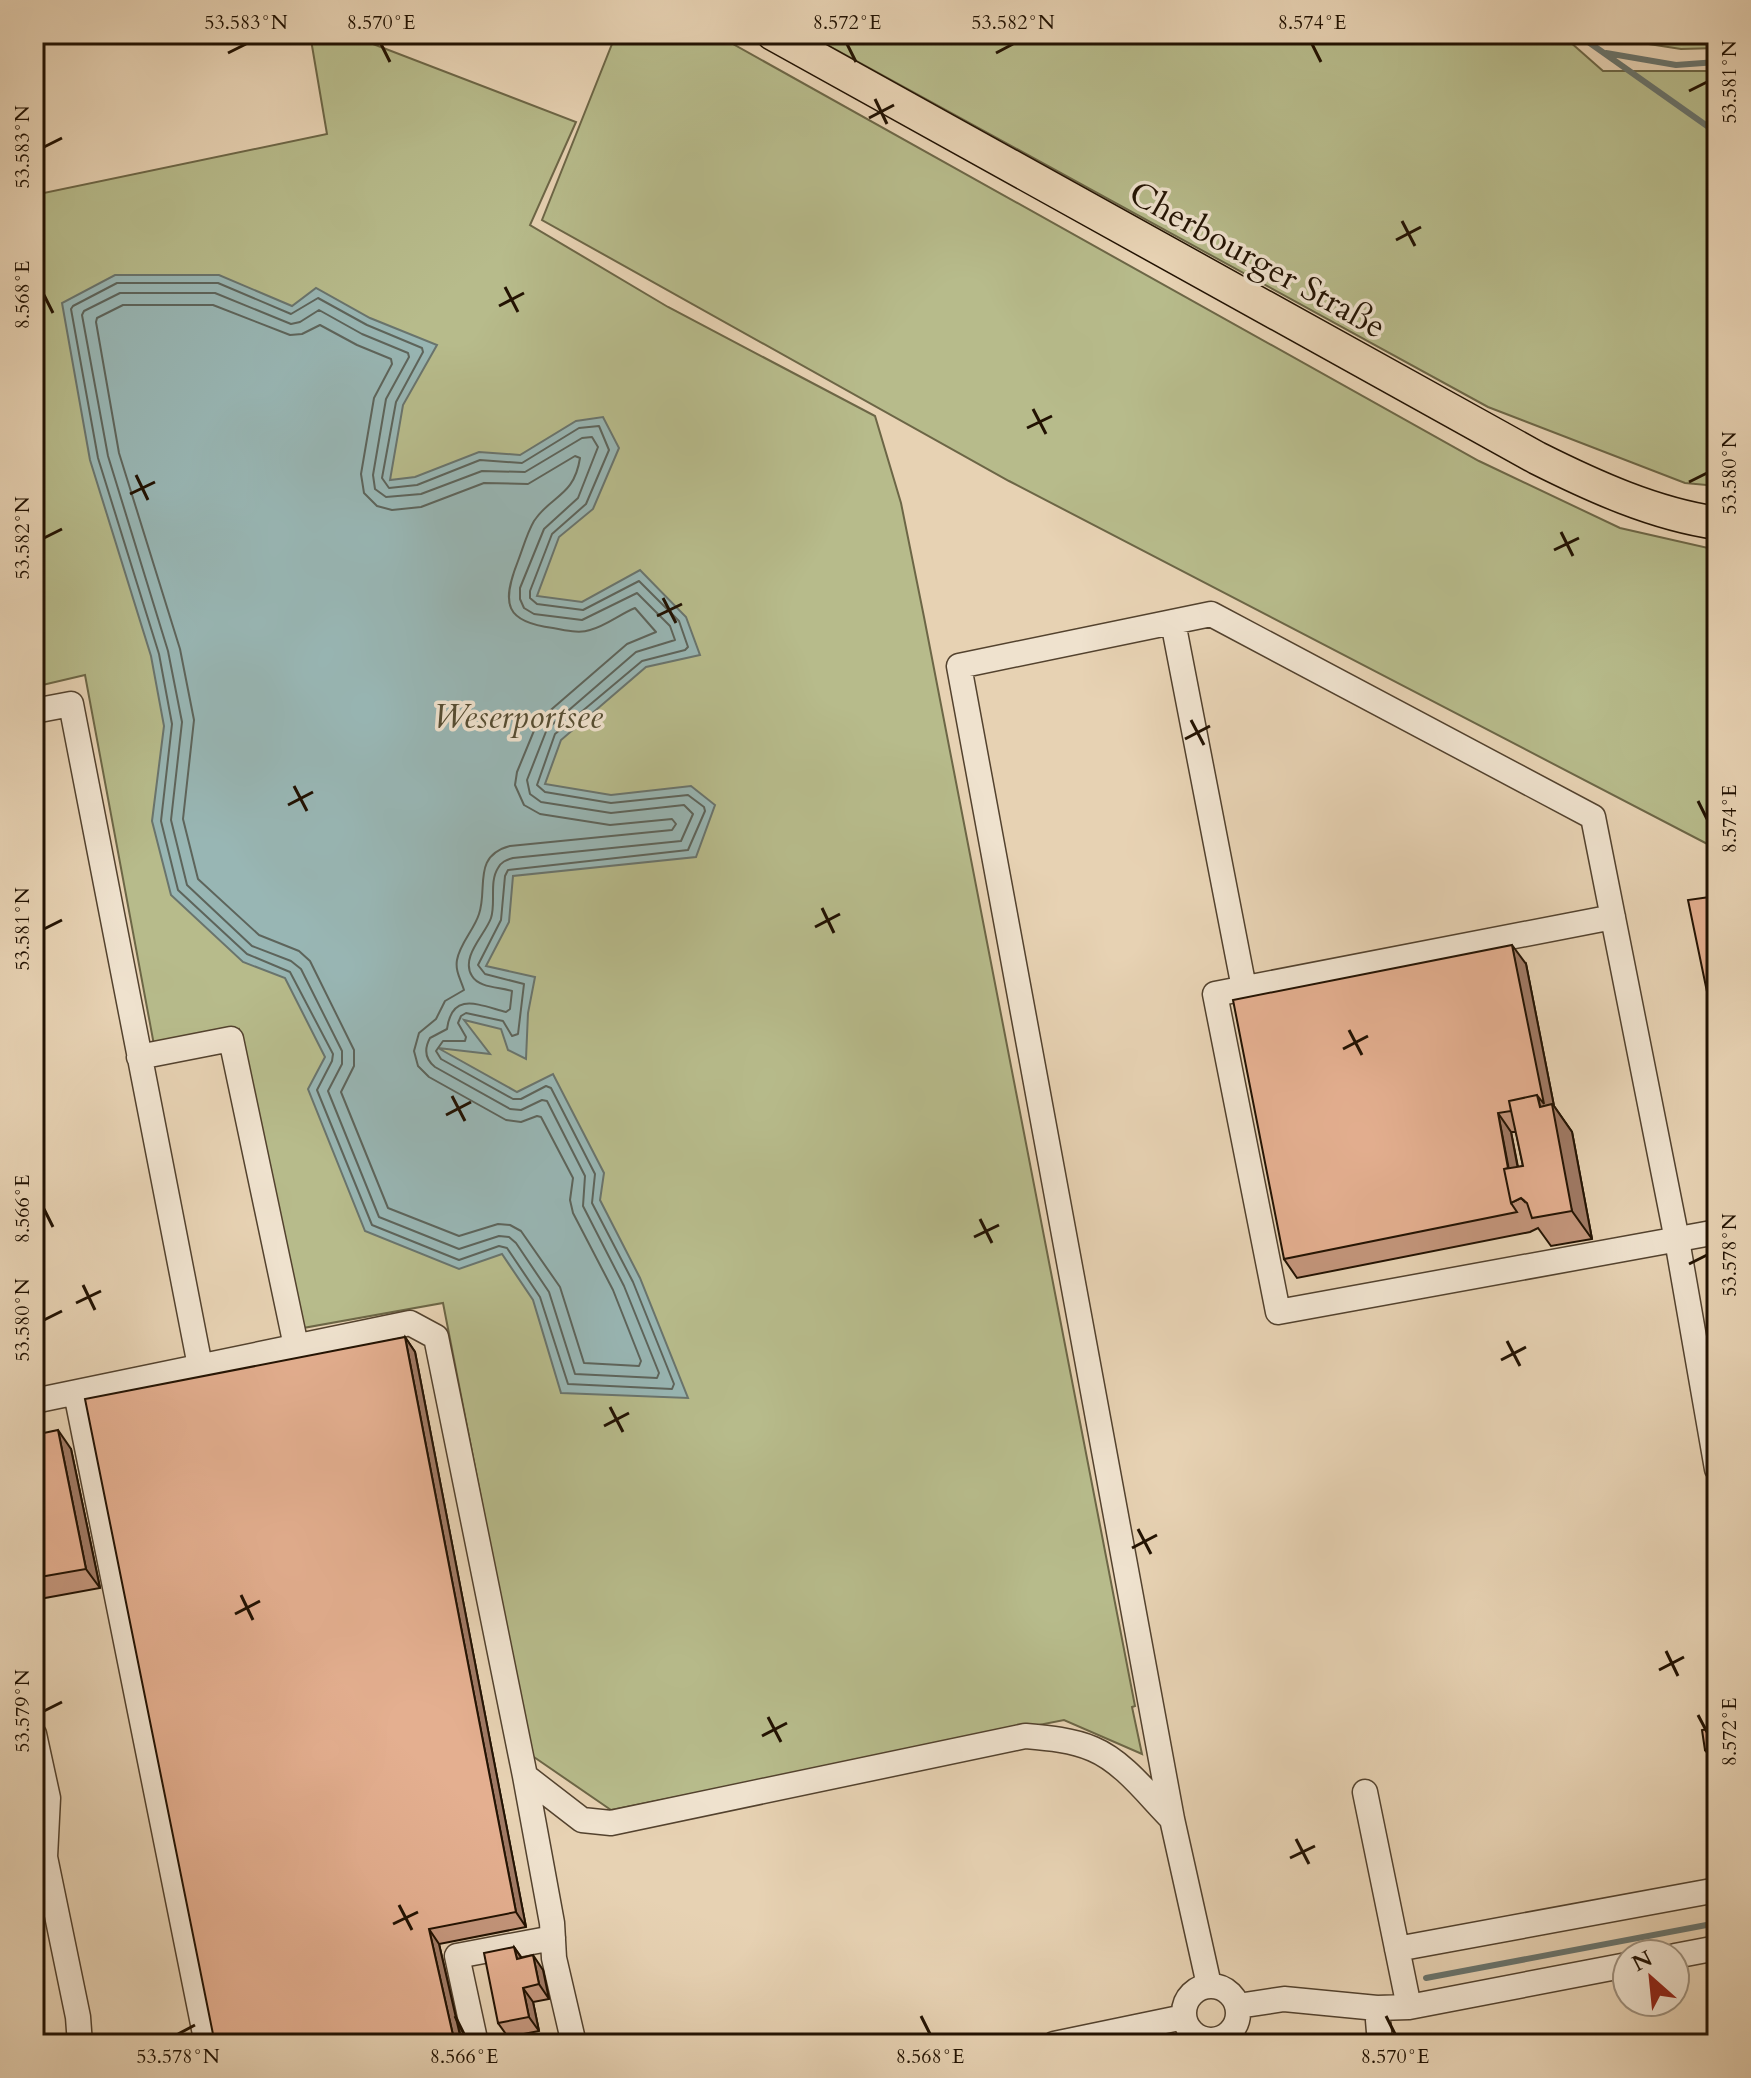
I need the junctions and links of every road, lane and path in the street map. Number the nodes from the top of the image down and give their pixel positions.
1 (773, 34) edge
2 (1717, 523) edge
3 (1173, 622) junction
4 (34, 711) edge
5 (1613, 917) junction
6 (1244, 988) junction
7 (139, 1057) junction
8 (1717, 1232) edge
9 (1677, 1240) junction
10 (296, 1346) junction
11 (200, 1366) junction
12 (76, 1393) junction
13 (34, 1401) edge
14 (1716, 1463) edge
15 (34, 1734) edge
16 (525, 1776) junction
17 (1365, 1792) dead end
18 (1172, 1819) junction
19 (1717, 1890) edge
20 (553, 1938) junction
21 (1717, 1948) edge
22 (1397, 1949) junction
23 (1691, 1953) edge
24 (1611, 1968) edge
25 (1209, 1985) junction
26 (1238, 2006) junction
27 (1409, 2007) junction
28 (1377, 2008) junction
29 (1184, 2017) junction
30 (1215, 2042) edge
31 (80, 2044) edge
32 (207, 2044) edge
33 (476, 2044) edge
34 (574, 2044) edge
35 (1054, 2044) edge
36 (1380, 2044) edge

1 - 2 main road, Cherbourger Straße
3 - 5 lane
3 - 6 lane
3 - 18 lane
4 - 7 lane
5 - 6 lane
5 - 9 lane
6 - 9 lane
7 - 10 lane
7 - 11 lane
8 - 9 lane
9 - 14 lane
10 - 11 lane
10 - 16 lane
11 - 12 lane
12 - 13 lane
12 - 32 lane
15 - 31 lane
16 - 18 lane
16 - 20 lane
17 - 22 lane
18 - 25 lane
19 - 22 lane
20 - 33 lane
20 - 34 lane
21 - 23 lane
22 - 27 lane
24 - 27 lane
25 - 26 lane
25 - 29 lane
26 - 28 lane
26 - 30 lane
27 - 28 lane
28 - 36 lane
29 - 30 lane
29 - 35 lane

